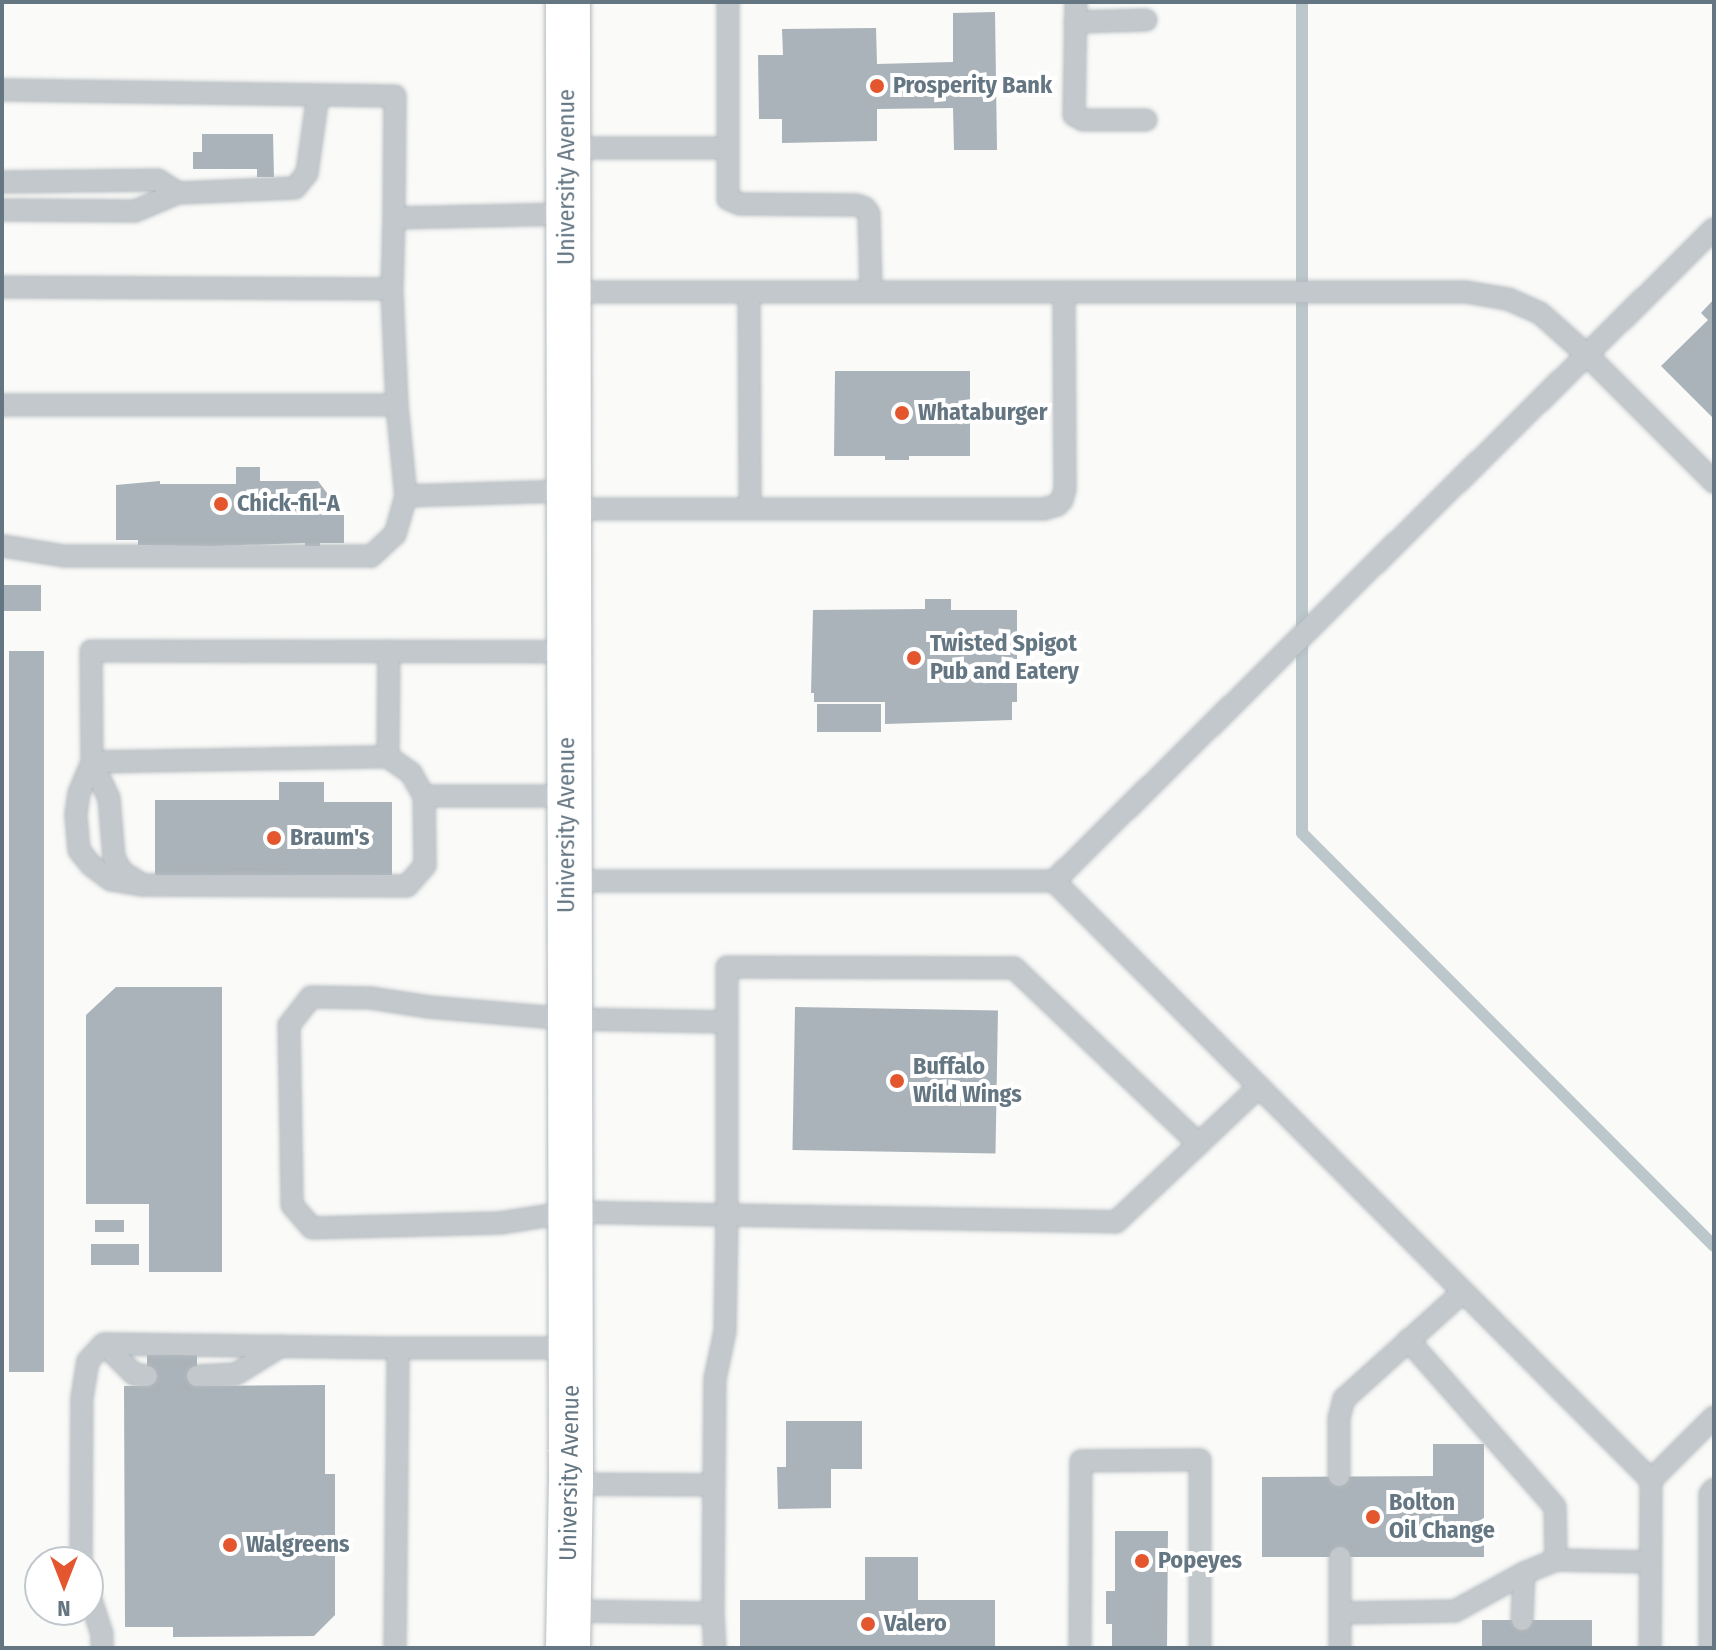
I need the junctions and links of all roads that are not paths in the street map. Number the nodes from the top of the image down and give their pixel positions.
1 (568, 2) edge
2 (728, 2) edge
3 (1076, 12) edge
4 (1146, 20) dead end
5 (2, 90) edge
6 (318, 95) junction
7 (1146, 120) dead end
8 (568, 148) junction
9 (727, 148) junction
10 (2, 182) edge
11 (178, 193) junction
12 (2, 210) edge
13 (568, 214) junction
14 (394, 218) junction
15 (1714, 229) edge
16 (2, 287) edge
17 (392, 289) junction
18 (567, 292) junction
19 (749, 292) junction
20 (871, 292) junction
21 (1064, 292) junction
22 (1587, 355) junction
23 (2, 405) edge
24 (397, 405) junction
25 (1714, 482) edge
26 (406, 496) junction
27 (567, 500) junction
28 (750, 509) junction
29 (2, 546) edge
30 (389, 651) junction
31 (567, 652) junction
32 (388, 757) junction
33 (92, 762) junction
34 (424, 796) junction
35 (567, 796) junction
36 (568, 881) junction
37 (1054, 881) junction
38 (143, 885) junction
39 (568, 1019) junction
40 (727, 1022) junction
41 (1259, 1087) junction
42 (1199, 1144) junction
43 (570, 1212) junction
44 (727, 1215) junction
45 (1463, 1292) junction
46 (1408, 1340) junction
47 (104, 1344) junction
48 (281, 1346) junction
49 (398, 1348) junction
50 (571, 1348) junction
51 (147, 1376) dead end
52 (197, 1376) dead end
53 (1714, 1417) edge
54 (1339, 1476) dead end
55 (1651, 1480) junction
56 (571, 1484) junction
57 (714, 1485) junction
58 (1714, 1489) edge
59 (81, 1546) edge
60 (1340, 1557) dead end
61 (1556, 1560) junction
62 (1650, 1562) junction
63 (1524, 1573) junction
64 (713, 1613) junction
65 (1340, 1613) junction
66 (1522, 1620) dead end
67 (99, 1626) edge
68 (568, 1630) edge
69 (102, 1648) edge
70 (395, 1648) edge
71 (715, 1648) edge
72 (1080, 1648) edge
73 (1200, 1648) edge
74 (1340, 1648) edge
75 (1650, 1648) edge
76 (1710, 1648) edge

1 - 8 main road, University Avenue
2 - 9 lane
3 - 4 lane
3 - 7 lane
5 - 6 lane
6 - 11 lane
6 - 14 lane
8 - 9 lane
8 - 13 main road, University Avenue
9 - 20 lane
10 - 11 lane
11 - 12 lane
13 - 14 lane
13 - 18 main road, University Avenue
14 - 17 lane
15 - 22 lane
16 - 17 lane
17 - 24 lane
18 - 19 lane
18 - 27 main road, University Avenue
19 - 20 lane
19 - 28 lane
20 - 21 lane
21 - 22 lane
21 - 28 lane
22 - 25 lane
22 - 37 lane
23 - 24 lane
24 - 26 lane
26 - 27 lane
26 - 29 lane
27 - 28 lane
27 - 31 main road, University Avenue
30 - 31 lane
30 - 32 lane
30 - 33 lane
31 - 35 main road, University Avenue
32 - 33 lane
32 - 34 lane
33 - 38 lane
33 - 38 lane
34 - 35 lane
34 - 38 lane
35 - 36 main road, University Avenue
36 - 37 lane
36 - 39 main road, University Avenue
37 - 41 lane
39 - 40 lane
39 - 43 main road, University Avenue
39 - 43 lane
40 - 42 lane
40 - 44 lane
41 - 42 lane
41 - 45 lane
42 - 44 lane
43 - 44 lane
43 - 50 main road, University Avenue
44 - 57 lane
45 - 46 lane
45 - 55 lane
46 - 54 lane
46 - 61 lane
47 - 48 lane
47 - 51 lane
47 - 59 lane
48 - 49 lane
48 - 52 lane
49 - 50 lane
49 - 70 lane
50 - 56 main road, University Avenue
53 - 55 lane
55 - 62 lane
56 - 57 lane
56 - 68 main road, University Avenue
57 - 64 lane
58 - 76 lane
60 - 65 lane
61 - 62 lane
61 - 63 lane
62 - 75 lane
63 - 65 lane
63 - 66 lane
64 - 68 lane
64 - 71 lane
65 - 74 lane
67 - 69 lane
72 - 73 lane

